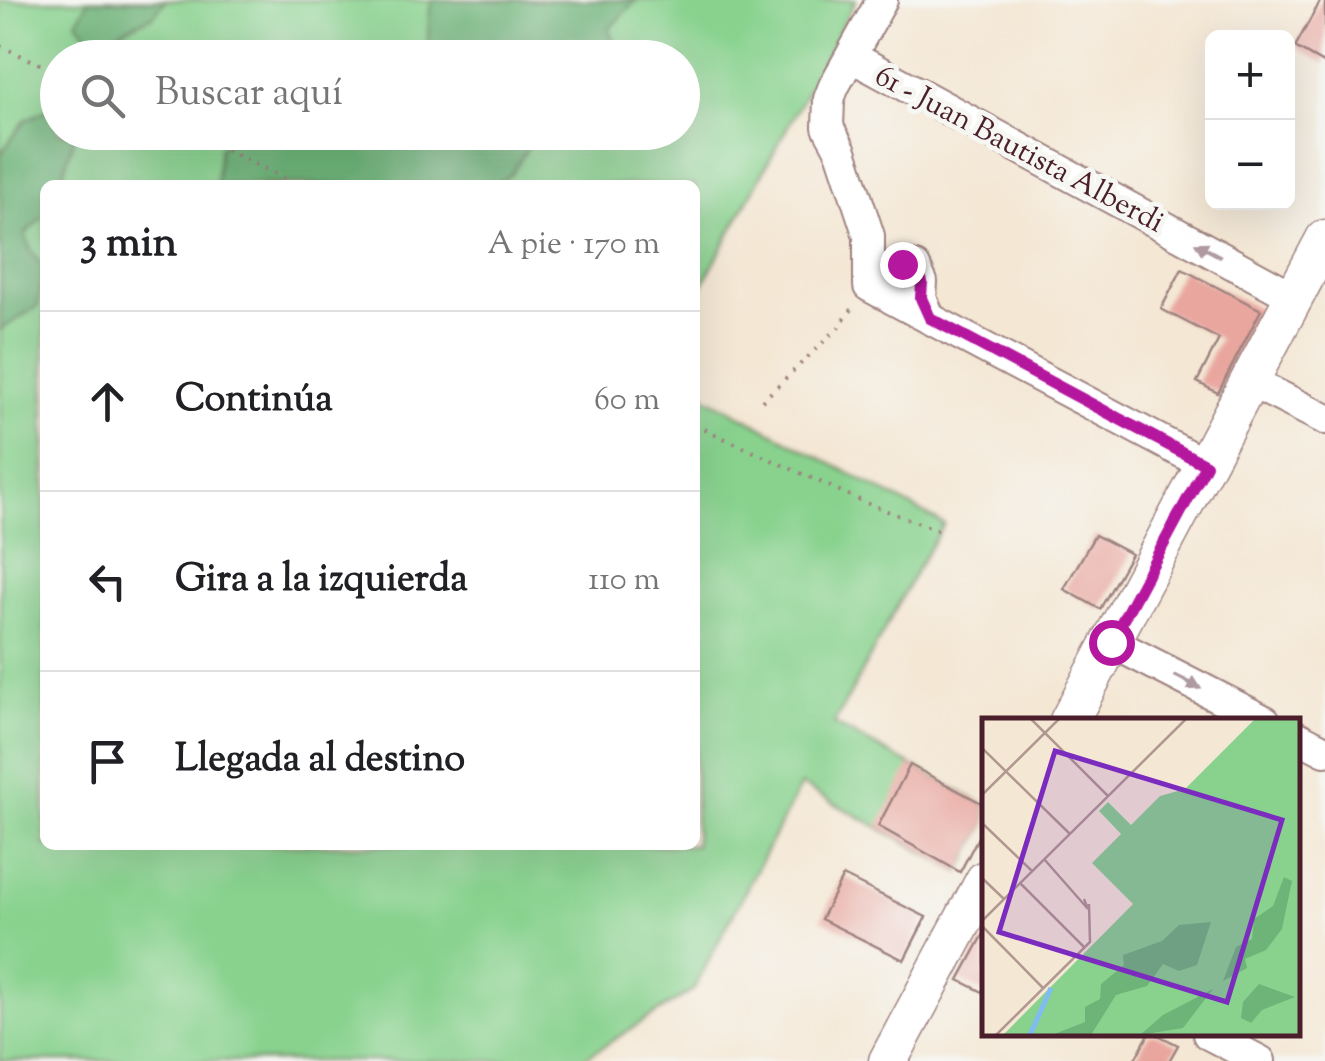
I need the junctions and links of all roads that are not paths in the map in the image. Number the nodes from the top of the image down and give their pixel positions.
1 (882, 0) edge
2 (852, 57) junction
3 (1325, 239) edge
4 (1294, 297) junction
5 (1249, 381) junction
6 (1325, 419) edge
7 (1206, 465) junction
8 (1111, 642) junction
9 (1071, 718) edge
10 (1259, 718) edge
11 (1300, 739) edge
12 (1325, 752) edge
13 (980, 900) edge
14 (1212, 1036) edge
15 (888, 1061) edge
16 (1260, 1061) edge

1 - 2 street
4 -> 2 street, 61 - Juan Bautista Alberdi
2 - 7 street
3 - 4 main road
4 - 5 main road
5 - 6 street
5 - 7 main road
7 - 8 main road
8 - 9 main road
8 -> 10 street
11 - 12 street
13 - 15 main road
14 - 16 street

